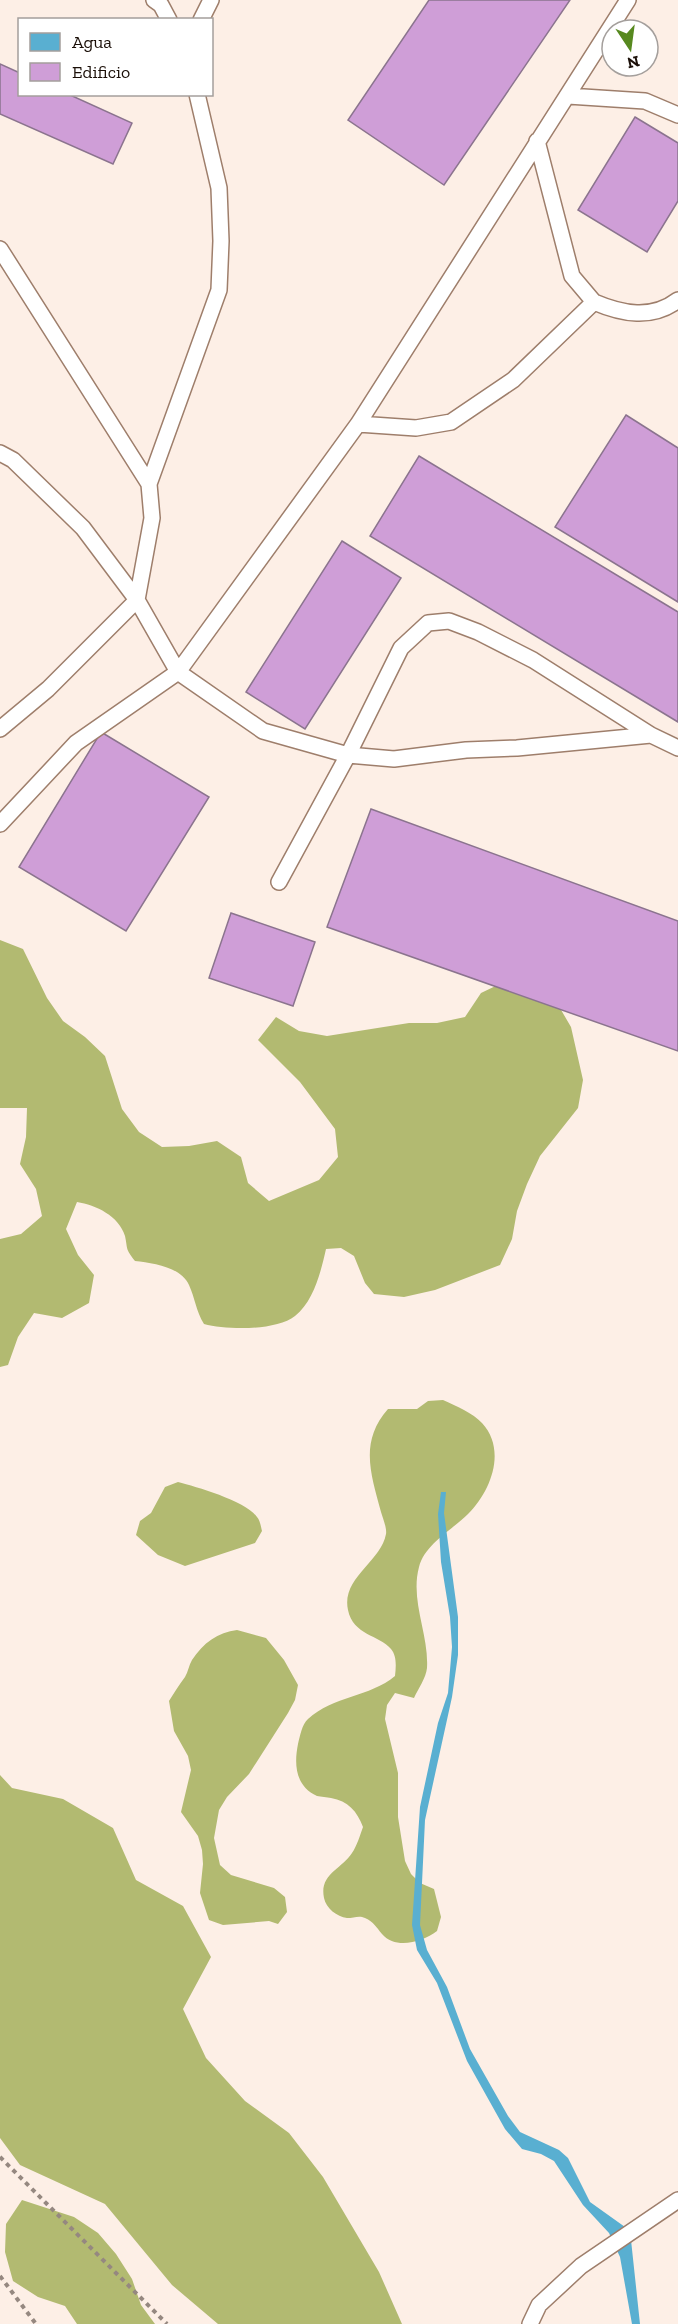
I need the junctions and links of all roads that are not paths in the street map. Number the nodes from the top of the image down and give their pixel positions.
1 (154, 0) edge
2 (211, 0) edge
3 (628, 0) edge
4 (168, 18) edge
5 (202, 18) edge
6 (196, 96) edge
7 (568, 96) junction
8 (678, 115) edge
9 (537, 141) junction
10 (0, 249) edge
11 (678, 300) edge
12 (594, 302) junction
13 (358, 424) junction
14 (0, 453) edge
15 (149, 484) junction
16 (137, 600) junction
17 (178, 672) junction
18 (0, 729) edge
19 (651, 735) junction
20 (678, 748) edge
21 (348, 755) junction
22 (0, 825) edge
23 (279, 882) dead end
24 (678, 2200) edge
25 (530, 2324) edge

1 - 4 lane
2 - 5 lane
3 - 7 lane
6 - 15 lane
7 - 8 lane
7 - 9 lane
9 - 12 lane
9 - 13 lane
10 - 15 lane
11 - 12 lane
12 - 13 lane
13 - 17 lane
14 - 16 lane
15 - 16 lane
16 - 17 lane
16 - 18 lane
17 - 21 lane
17 - 22 lane
19 - 20 lane
19 - 21 lane
19 - 21 lane
21 - 23 lane
24 - 25 lane

